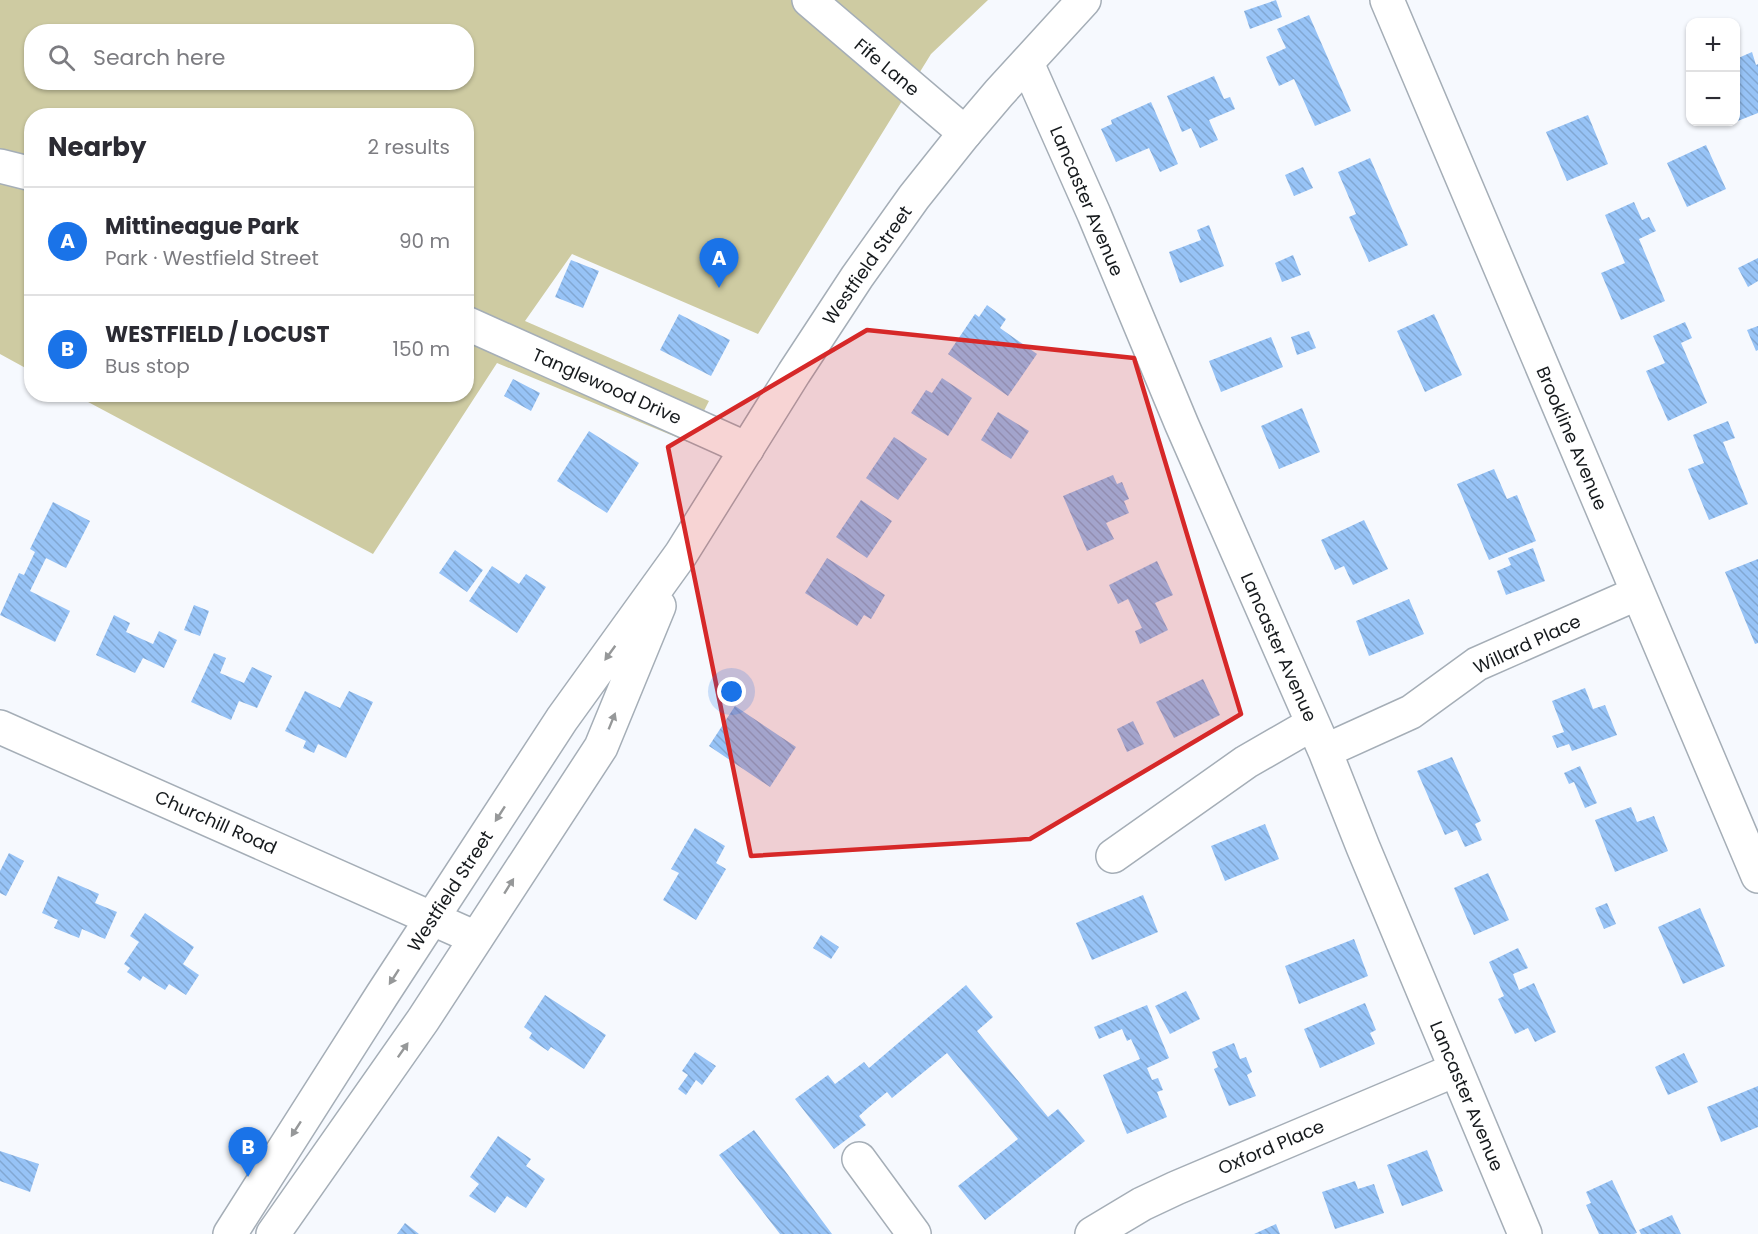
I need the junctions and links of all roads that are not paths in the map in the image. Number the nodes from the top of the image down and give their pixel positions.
1 (808, 0) edge
2 (1084, 0) edge
3 (1387, 0) edge
4 (1027, 63) junction
5 (965, 133) junction
6 (0, 166) edge
7 (24, 172) edge
8 (474, 327) edge
9 (747, 449) junction
10 (681, 554) junction
11 (1638, 593) junction
12 (0, 727) edge
13 (1318, 737) junction
14 (1113, 856) dead end
15 (1758, 876) edge
16 (432, 918) junction
17 (476, 938) junction
18 (1455, 1070) junction
19 (860, 1159) dead end
20 (230, 1234) edge
21 (273, 1234) edge
22 (914, 1234) edge
23 (1092, 1234) edge
24 (1525, 1234) edge

1 - 5 street, Fife Lane
2 - 4 street, Westfield Street
3 - 11 street, Brookline Avenue
4 - 5 street, Westfield Street
4 - 13 street, Lancaster Avenue
5 - 9 street, Westfield Street
6 - 7 street
8 - 9 street, Tanglewood Drive
9 - 10 street, Westfield Street
10 -> 16 street, Westfield Street
17 -> 10 street, Westfield Street
11 - 13 street, Willard Place
11 - 15 street, Brookline Avenue
12 - 16 street, Churchill Road
13 - 14 street, Willard Place
13 - 18 street, Lancaster Avenue
16 - 17 street, Churchill Road
16 -> 20 street, Westfield Street
21 -> 17 street, Westfield Street
18 - 23 street, Oxford Place
18 - 24 street, Lancaster Avenue
19 - 22 street

